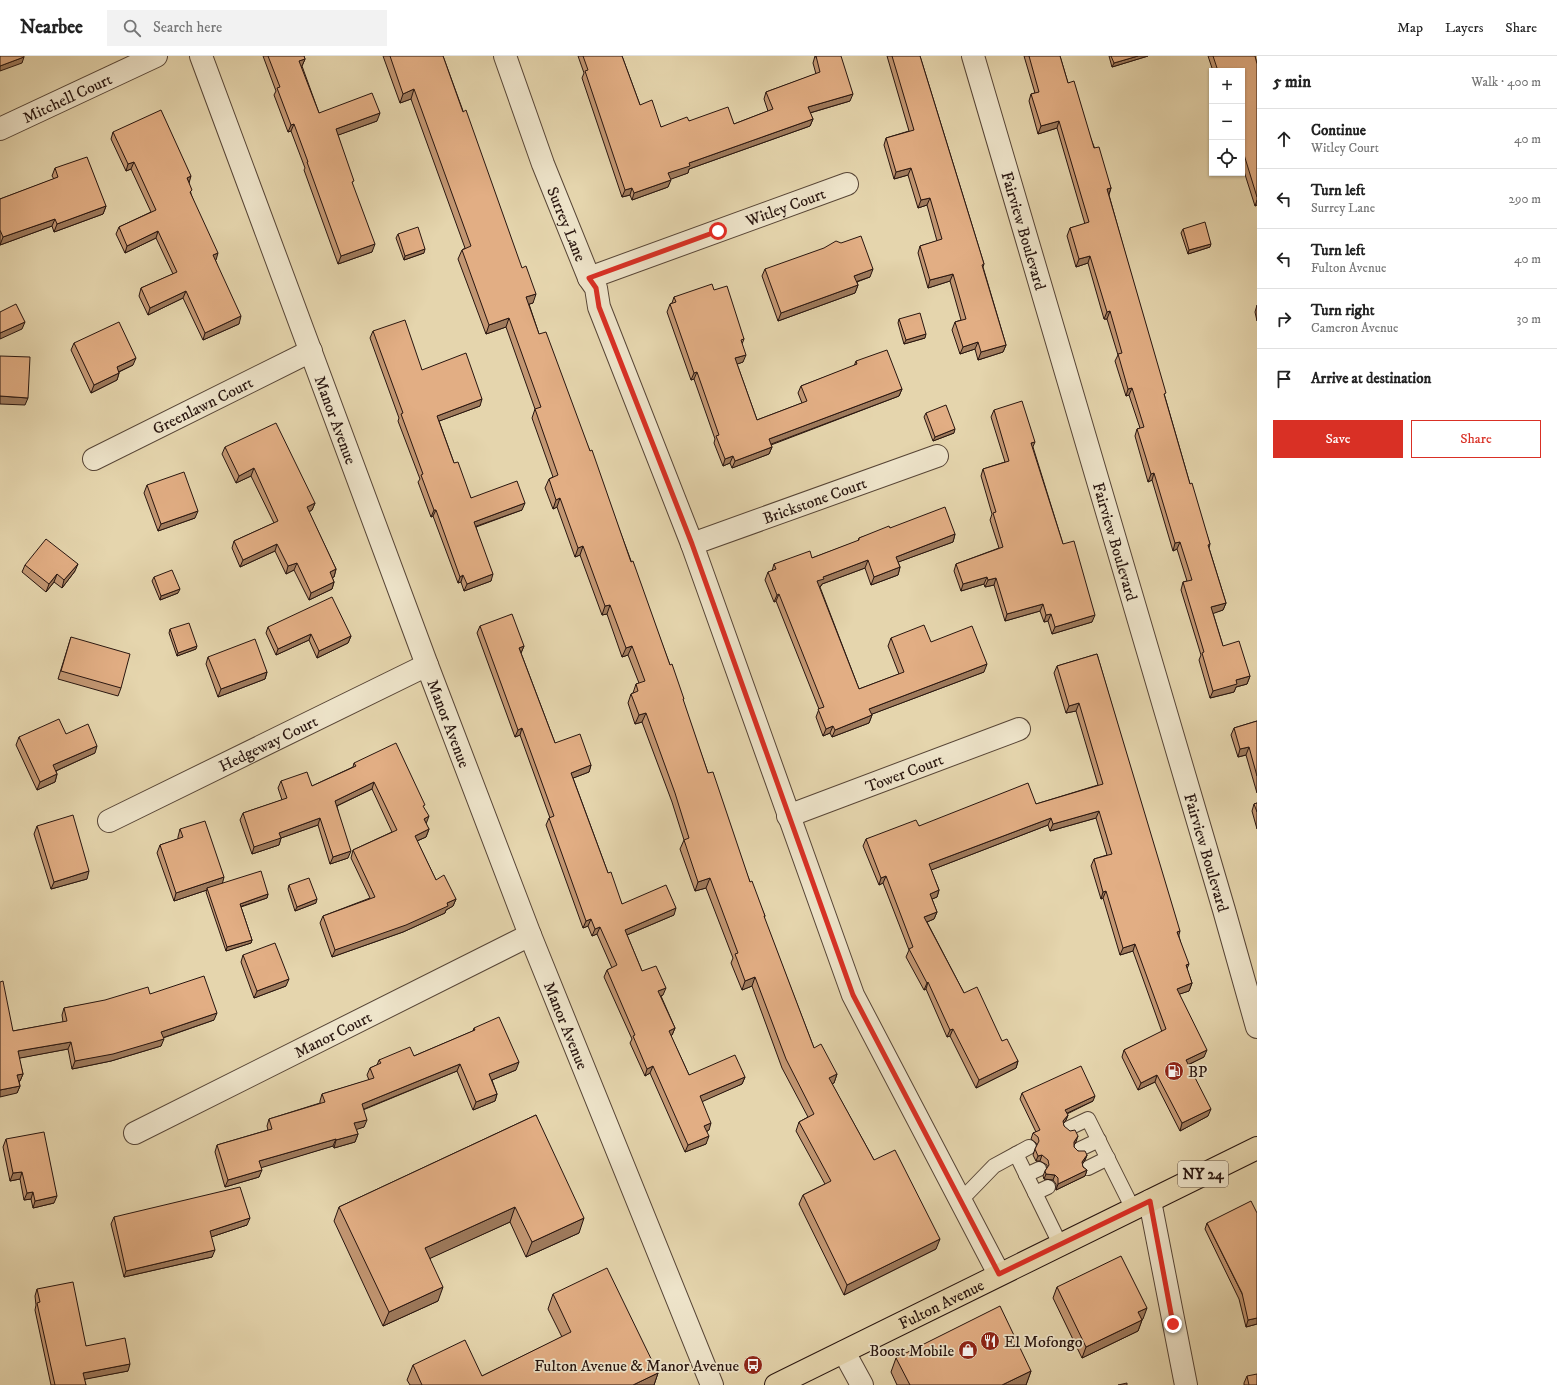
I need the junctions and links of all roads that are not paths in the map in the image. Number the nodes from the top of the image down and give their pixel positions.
1 (156, 56) edge
2 (201, 56) edge
3 (505, 56) edge
4 (973, 56) edge
5 (0, 129) edge
6 (847, 184) dead end
7 (589, 278) junction
8 (311, 351) junction
9 (937, 456) dead end
10 (94, 459) dead end
11 (692, 544) junction
12 (427, 665) junction
13 (1019, 729) dead end
14 (788, 816) junction
15 (109, 821) dead end
16 (530, 935) junction
17 (1257, 1027) edge
18 (1069, 1128) edge
19 (135, 1133) dead end
20 (1099, 1140) junction
21 (1029, 1147) dead end
22 (1257, 1148) edge
23 (1080, 1150) edge
24 (1016, 1154) junction
25 (1108, 1158) junction
26 (1088, 1168) dead end
27 (1039, 1169) dead end
28 (1026, 1175) junction
29 (1048, 1187) dead end
30 (1035, 1193) junction
31 (961, 1200) junction
32 (1141, 1205) junction
33 (1060, 1244) junction
34 (999, 1274) junction
35 (844, 1352) junction
36 (712, 1385) edge
37 (776, 1385) edge
38 (862, 1385) edge
39 (1186, 1385) edge

1 - 5 street, Mitchell Court
2 - 8 street, Manor Avenue
3 - 7 street, Surrey Lane
4 - 17 street, Fairview Boulevard
6 - 7 street, Witley Court
7 - 11 street, Surrey Lane
8 - 10 street, Greenlawn Court
8 - 12 street, Manor Avenue
9 - 11 street, Brickstone Court
11 - 14 street, Surrey Lane
12 - 15 street, Hedgeway Court
12 - 16 street, Manor Avenue
13 - 14 street, Tower Court
14 - 31 street, Surrey Lane
16 - 19 street, Manor Court
16 - 36 street, Manor Avenue
18 - 20 lane
20 - 23 lane
20 - 25 lane
21 - 24 lane
22 - 32 main road, Fulton Avenue / NY 24
24 - 28 lane
24 - 31 lane
25 - 26 lane
25 - 32 lane
27 - 28 lane
28 - 30 lane
29 - 30 lane
30 - 33 lane
31 - 34 street, Surrey Lane
32 - 33 main road, Fulton Avenue / NY 24
32 - 39 street
33 - 34 main road, Fulton Avenue / NY 24
34 - 35 main road, Fulton Avenue / NY 24
35 - 37 main road, Fulton Avenue / NY 24
35 - 38 street

